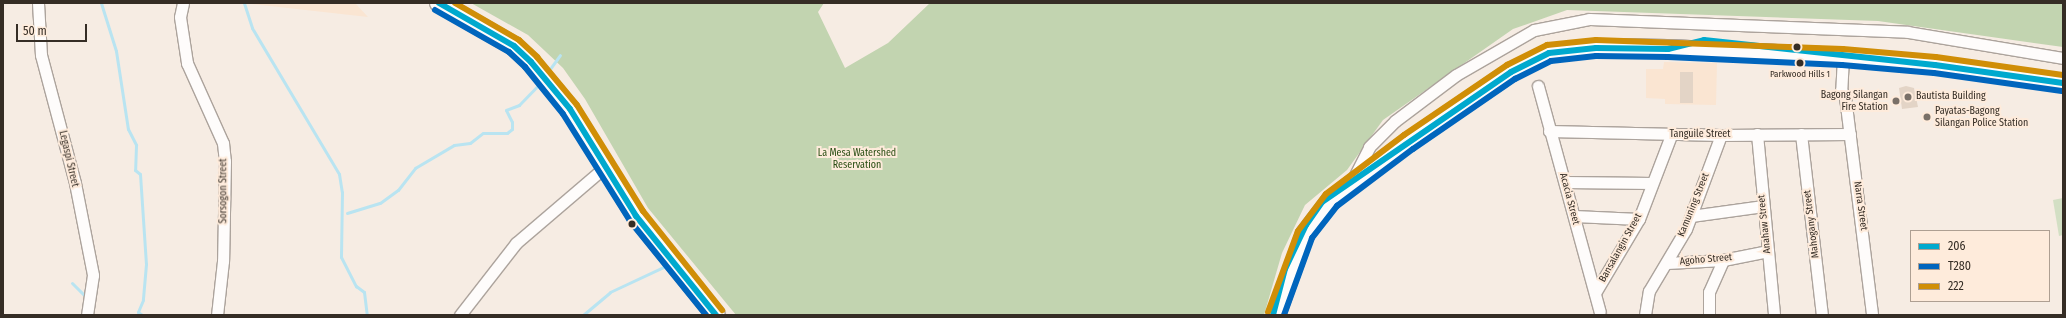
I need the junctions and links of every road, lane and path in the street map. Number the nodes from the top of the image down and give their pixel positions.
1 (38, 3) edge
2 (183, 3) edge
3 (439, 3) edge
4 (1843, 57) junction
5 (2063, 58) edge
6 (2063, 83) edge
7 (1538, 86) dead end
8 (1550, 131) junction
9 (1757, 134) junction
10 (1801, 134) junction
11 (1850, 134) junction
12 (1671, 135) junction
13 (1721, 135) junction
14 (605, 167) junction
15 (1352, 182) junction
16 (1565, 182) junction
17 (1652, 183) junction
18 (1763, 206) junction
19 (1574, 216) junction
20 (1691, 216) junction
21 (1639, 219) junction
22 (1768, 251) junction
23 (1723, 260) junction
24 (1667, 263) junction
25 (1596, 293) junction
26 (1600, 312) dead end
27 (86, 315) edge
28 (217, 315) edge
29 (460, 315) edge
30 (716, 315) edge
31 (1276, 315) edge
32 (1645, 315) edge
33 (1709, 315) edge
34 (1774, 315) edge
35 (1822, 315) edge
36 (1872, 315) edge

1 - 27 street, Legaspi Street
2 - 28 street, Sorsogon Street
3 - 14 main road
4 - 6 main road
4 - 11 street, Narra Street
4 - 15 main road
5 - 15 street
7 - 8 street, Acacia Street
8 - 12 street, Tanguile Street
8 - 16 street, Acacia Street
9 - 10 street, Tanguile Street
9 - 13 street, Tanguile Street
9 - 18 street, Anahaw Street
10 - 11 street, Tanguile Street
10 - 35 street, Mahogany Street
11 - 36 street, Narra Street
12 - 13 street, Tanguile Street
12 - 17 street, Bansalangin Street
13 - 20 street, Kamuning Street
14 - 29 street
14 - 30 main road
15 - 31 main road
16 - 17 street
16 - 19 street, Acacia Street
17 - 21 street, Bansalangin Street
18 - 20 street
18 - 22 street, Anahaw Street
19 - 21 street
19 - 25 street, Acacia Street
20 - 24 street, Kamuning Street
21 - 25 street, Bansalangin Street
22 - 23 street, Agoho Street
22 - 34 street, Anahaw Street
23 - 24 street, Agoho Street
23 - 33 street
24 - 32 street, Kamuning Street
25 - 26 street, Acacia Street

